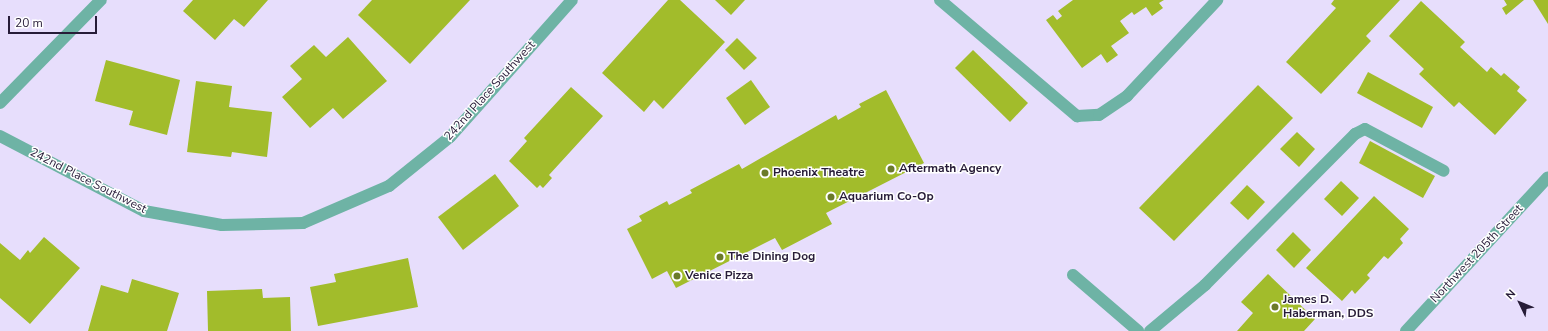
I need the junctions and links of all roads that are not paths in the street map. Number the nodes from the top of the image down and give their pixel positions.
1 (101, 0) edge
2 (572, 0) edge
3 (940, 0) edge
4 (1217, 0) edge
5 (0, 103) edge
6 (0, 136) edge
7 (1444, 171) dead end
8 (1548, 176) edge
9 (1073, 275) dead end
10 (1138, 331) edge
11 (1150, 331) edge
12 (1406, 331) edge

1 - 5 street
2 - 6 street, 242nd Place Southwest
3 - 4 street
7 - 11 street
8 - 12 street, Northwest 205th Street
9 - 10 street

